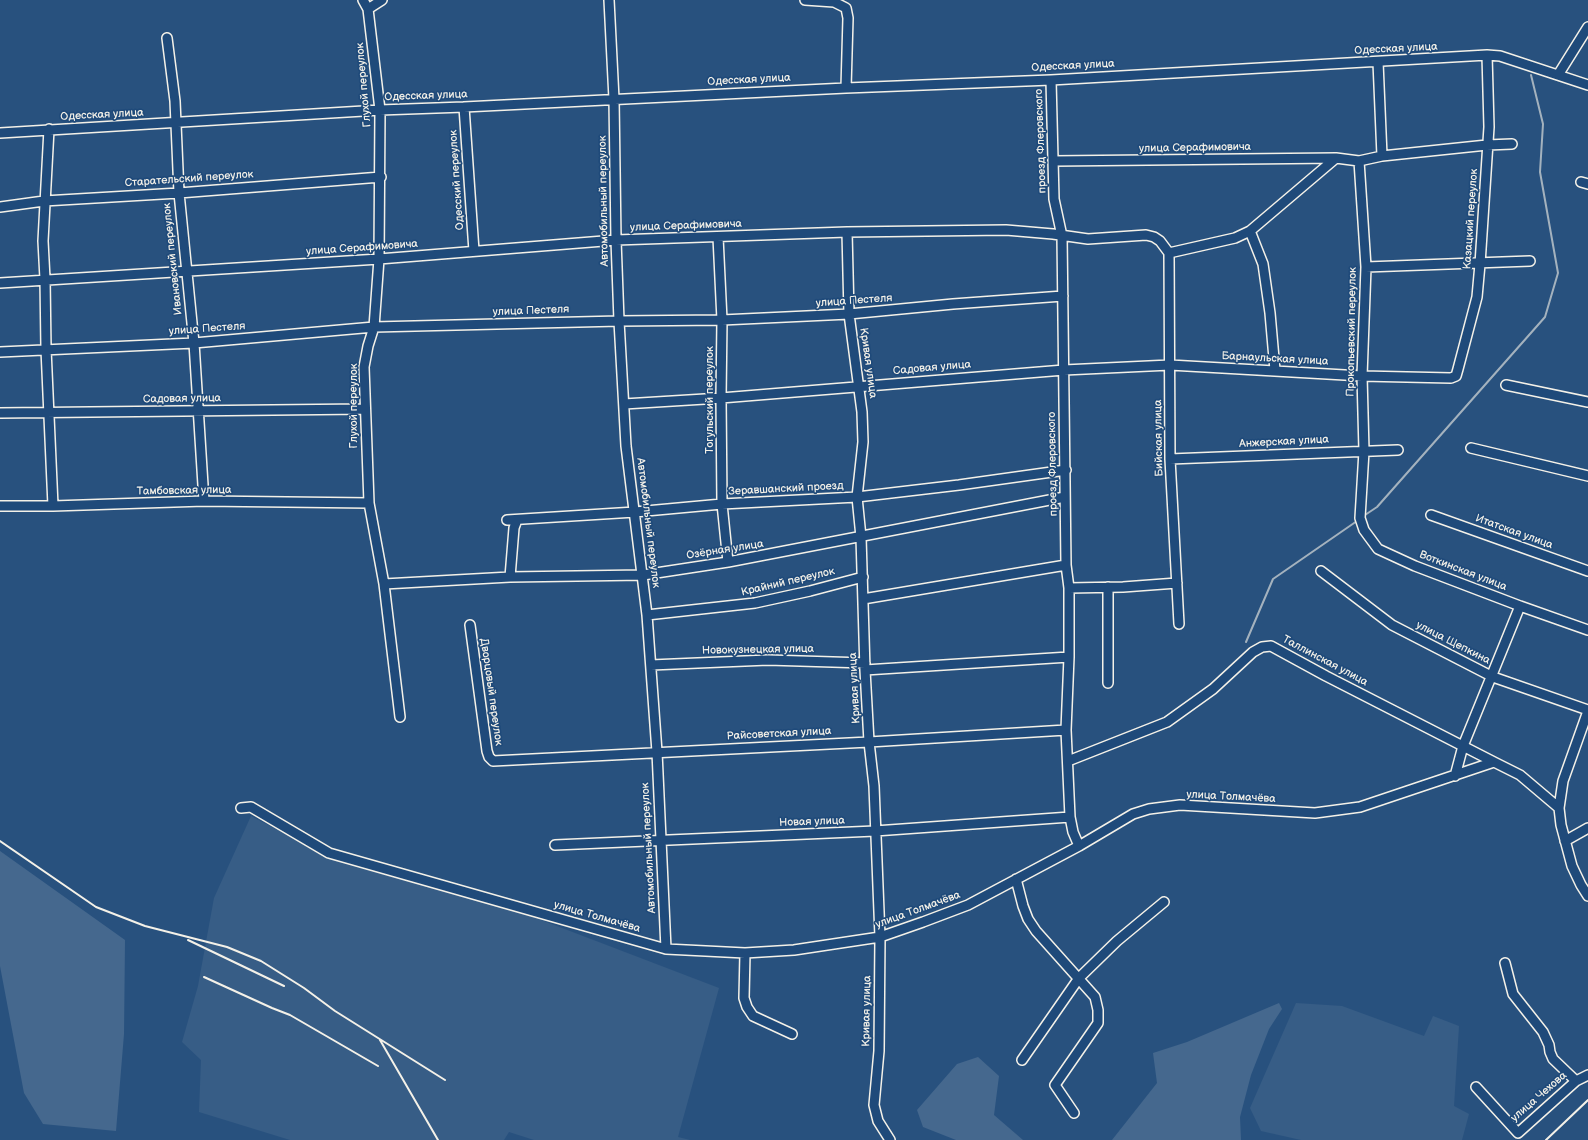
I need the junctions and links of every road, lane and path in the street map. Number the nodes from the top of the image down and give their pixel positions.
1 (363, 0) edge
2 (382, 0) edge
3 (609, 0) edge
4 (805, 0) edge
5 (368, 9) junction
6 (1588, 27) edge
7 (167, 38) dead end
8 (1487, 55) junction
9 (1378, 62) junction
10 (1558, 75) junction
11 (1050, 80) junction
12 (1588, 85) edge
13 (846, 88) junction
14 (614, 99) junction
15 (464, 107) junction
16 (380, 110) junction
17 (175, 123) junction
18 (49, 129) junction
19 (0, 132) edge
20 (1512, 144) dead end
21 (1487, 145) junction
22 (1382, 156) junction
23 (1336, 158) junction
24 (1054, 161) junction
25 (1359, 161) junction
26 (381, 177) junction
27 (179, 193) junction
28 (44, 201) junction
29 (0, 207) edge
30 (1250, 231) junction
31 (847, 232) junction
32 (1062, 236) junction
33 (718, 237) junction
34 (616, 240) junction
35 (474, 251) junction
36 (1169, 253) junction
37 (379, 259) junction
38 (1530, 261) dead end
39 (1480, 264) junction
40 (1366, 267) junction
41 (187, 271) junction
42 (46, 279) junction
43 (0, 283) edge
44 (1063, 296) junction
45 (849, 314) junction
46 (722, 320) junction
47 (619, 321) junction
48 (374, 327) junction
49 (194, 343) junction
50 (46, 349) junction
51 (0, 352) edge
52 (1170, 365) junction
53 (1064, 370) junction
54 (1275, 370) junction
55 (1362, 376) junction
56 (1451, 378) joint
57 (1506, 385) dead end
58 (858, 386) junction
59 (721, 398) junction
60 (1588, 402) edge
61 (624, 404) junction
62 (364, 408) junction
63 (198, 411) junction
64 (50, 412) junction
65 (0, 414) edge
66 (1471, 448) dead end
67 (1398, 450) dead end
68 (1364, 451) junction
69 (1170, 459) junction
70 (1066, 470) junction
71 (1588, 476) edge
72 (857, 497) junction
73 (1065, 497) junction
74 (204, 501) junction
75 (369, 503) junction
76 (722, 504) junction
77 (1362, 504) joint
78 (0, 506) edge
79 (53, 506) junction
80 (635, 512) junction
81 (1431, 514) dead end
82 (507, 520) dead end
83 (517, 520) junction
84 (861, 537) junction
85 (728, 562) junction
86 (1066, 565) junction
87 (1321, 571) dead end
88 (1588, 571) edge
89 (643, 575) junction
90 (510, 577) junction
91 (863, 577) junction
92 (1177, 583) junction
93 (384, 584) junction
94 (1108, 587) junction
95 (1069, 588) junction
96 (864, 599) junction
97 (1520, 606) junction
98 (647, 615) junction
99 (1179, 624) dead end
100 (470, 625) dead end
101 (1588, 630) edge
102 (1069, 657) junction
103 (651, 665) junction
104 (865, 667) junction
105 (1493, 677) junction
106 (1108, 683) dead end
107 (1588, 710) edge
108 (400, 717) dead end
109 (1066, 730) junction
110 (869, 742) junction
111 (1463, 746) junction
112 (657, 752) junction
113 (493, 761) joint
114 (1068, 761) junction
115 (1494, 762) junction
116 (1455, 776) junction
117 (241, 808) dead end
118 (1559, 808) junction
119 (1070, 816) junction
120 (1588, 828) edge
121 (875, 831) junction
122 (660, 840) junction
123 (1565, 841) junction
124 (555, 845) dead end
125 (1079, 846) junction
126 (1016, 879) junction
127 (1588, 896) edge
128 (1164, 902) dead end
129 (880, 937) junction
130 (666, 950) junction
131 (745, 954) junction
132 (1505, 963) dead end
133 (1079, 978) junction
134 (792, 1034) dead end
135 (1022, 1060) dead end
136 (1588, 1075) edge
137 (1576, 1081) junction
138 (1476, 1087) dead end
139 (1074, 1113) dead end
140 (890, 1140) edge

1 - 5 street, Глухой переулок
2 - 5 street
3 - 14 street, Автомобильный переулок
4 - 13 street
5 - 16 street, Глухой переулок
6 - 10 street
7 - 17 street, Ивановский переулок
8 - 9 street, Одесская улица
8 - 10 street, Одесская улица
8 - 21 street, Казацкий переулок
9 - 11 street, Одесская улица
9 - 22 street
10 - 12 street
11 - 13 street, Одесская улица
11 - 24 street, проезд Флеровского
13 - 14 street, Одесская улица
14 - 15 street, Одесская улица
14 - 34 street, Автомобильный переулок
15 - 16 street, Одесская улица
15 - 35 street, Одесский переулок
16 - 17 street, Одесская улица
16 - 26 street, Глухой переулок
17 - 18 street, Одесская улица
17 - 27 street, Ивановский переулок
18 - 19 street, Одесская улица
18 - 28 street
20 - 21 street, улица Серафимовича
21 - 22 street, улица Серафимовича
21 - 39 street, Казацкий переулок
22 - 25 street, улица Серафимовича
23 - 24 street, улица Серафимовича
23 - 25 street, улица Серафимовича
23 - 30 street
24 - 32 street, проезд Флеровского
25 - 40 street, Прокопьевский переулок
26 - 27 street, Старательский переулок
26 - 37 street, Глухой переулок
27 - 28 street, Старательский переулок
27 - 41 street, Ивановский переулок
28 - 29 street, Старательский переулок
28 - 42 street
30 - 36 street
30 - 54 street
31 - 32 street, улица Серафимовича
31 - 33 street, улица Серафимовича
31 - 45 street, Кривая улица
32 - 36 street, улица Серафимовича
32 - 44 street, проезд Флеровского
33 - 34 street, улица Серафимовича
33 - 46 street, Тогульский переулок
34 - 35 street, улица Серафимовича
34 - 47 street, Автомобильный переулок
35 - 37 street, улица Серафимовича
36 - 52 street, Бийская улица
37 - 41 street, улица Серафимовича
37 - 48 street, Глухой переулок
38 - 39 street
39 - 40 street
39 - 56 street, Казацкий переулок
40 - 55 street, Прокопьевский переулок
41 - 42 street, улица Серафимовича
41 - 49 street, Ивановский переулок
42 - 43 street, улица Серафимовича
42 - 50 street
44 - 45 street, улица Пестеля
44 - 53 street, проезд Флеровского
45 - 46 street, улица Пестеля
45 - 58 street, Кривая улица
46 - 47 street, улица Пестеля
46 - 59 street, Тогульский переулок
47 - 48 street, улица Пестеля
47 - 61 street, Автомобильный переулок
48 - 49 street, улица Пестеля
48 - 62 street, Глухой переулок
49 - 50 street, улица Пестеля
49 - 63 street, Ивановский переулок
50 - 51 street, улица Пестеля
50 - 64 street
52 - 53 street, Садовая улица
52 - 54 street, Барнаульская улица
52 - 69 street, Бийская улица
53 - 58 street, Садовая улица
53 - 70 street, проезд Флеровского
54 - 55 street, Барнаульская улица
55 - 56 street, Барнаульская улица
55 - 68 street, Прокопьевский переулок
57 - 60 street
58 - 59 street, Садовая улица
58 - 72 street, Кривая улица
59 - 61 street, Садовая улица
59 - 76 street, Тогульский переулок
61 - 80 street, Автомобильный переулок
62 - 63 street, Садовая улица
62 - 75 street, Глухой переулок
63 - 64 street, Садовая улица
63 - 74 street, Ивановский переулок
64 - 65 street, Садовая улица
64 - 79 street
66 - 71 street
67 - 68 street, Анжерская улица
68 - 69 street, Анжерская улица
68 - 77 street, Прокопьевский переулок
69 - 92 street, Бийская улица
70 - 72 street, Зеравшанский проезд
70 - 73 street, проезд Флеровского
72 - 76 street, Зеравшанский проезд
72 - 84 street, Кривая улица
73 - 84 street, Озёрная улица
73 - 86 street, проезд Флеровского
74 - 75 street, Тамбовская улица
74 - 79 street, Тамбовская улица
75 - 93 street, Глухой переулок
76 - 80 street, Зеравшанский проезд
76 - 85 street, Тогульский переулок
77 - 97 street, Воткинская улица
78 - 79 street, Тамбовская улица
80 - 83 street, Зеравшанский проезд
80 - 89 street, Автомобильный переулок
81 - 88 street, Итатская улица
82 - 83 street, Зеравшанский проезд
83 - 90 street
84 - 85 street, Озёрная улица
84 - 91 street, Кривая улица
85 - 89 street, Озёрная улица
86 - 95 street, проезд Флеровского
86 - 96 street
87 - 105 street, улица Щепкина
89 - 90 street, Озёрная улица
89 - 98 street, Автомобильный переулок
90 - 93 street, Озёрная улица
91 - 96 street, Кривая улица
91 - 98 street, Крайний переулок
92 - 94 street
92 - 99 street, Бийская улица
93 - 108 street, Глухой переулок
94 - 95 street
94 - 106 street
95 - 102 street, проезд Флеровского
96 - 104 street, Кривая улица
97 - 101 street, Воткинская улица
97 - 105 street
98 - 103 street, Автомобильный переулок
100 - 113 street, Дворцовый переулок
102 - 104 street, Новокузнецкая улица
102 - 109 street, проезд Флеровского
103 - 104 street, Новокузнецкая улица
103 - 112 street, Автомобильный переулок
104 - 110 street, Кривая улица
105 - 107 street, улица Щепкина
105 - 111 street
107 - 118 street
109 - 110 street, Райсоветская улица
109 - 114 street, проезд Флеровского
110 - 112 street, Райсоветская улица
110 - 121 street, Кривая улица
111 - 114 street, Таллинская улица
111 - 115 street, Таллинская улица
111 - 116 street
112 - 113 street, Райсоветская улица
112 - 122 street, Автомобильный переулок
114 - 119 street, проезд Флеровского
115 - 116 street, улица Толмачёва
115 - 118 street
116 - 125 street, улица Толмачёва
117 - 130 street, улица Толмачёва
118 - 123 street
119 - 121 street, Новая улица
119 - 125 street, проезд Флеровского
120 - 123 street
121 - 122 street, Новая улица
121 - 129 street, Кривая улица
122 - 124 street, Новая улица
122 - 130 street, Автомобильный переулок
123 - 127 street
125 - 126 street, улица Толмачёва
126 - 129 street, улица Толмачёва
126 - 133 street
128 - 133 street
129 - 131 street, улица Толмачёва
129 - 140 street, Кривая улица
130 - 131 street, улица Толмачёва
131 - 134 street
132 - 137 street
133 - 135 street
133 - 139 street
136 - 137 street, улица Чехова
137 - 138 street, улица Чехова

